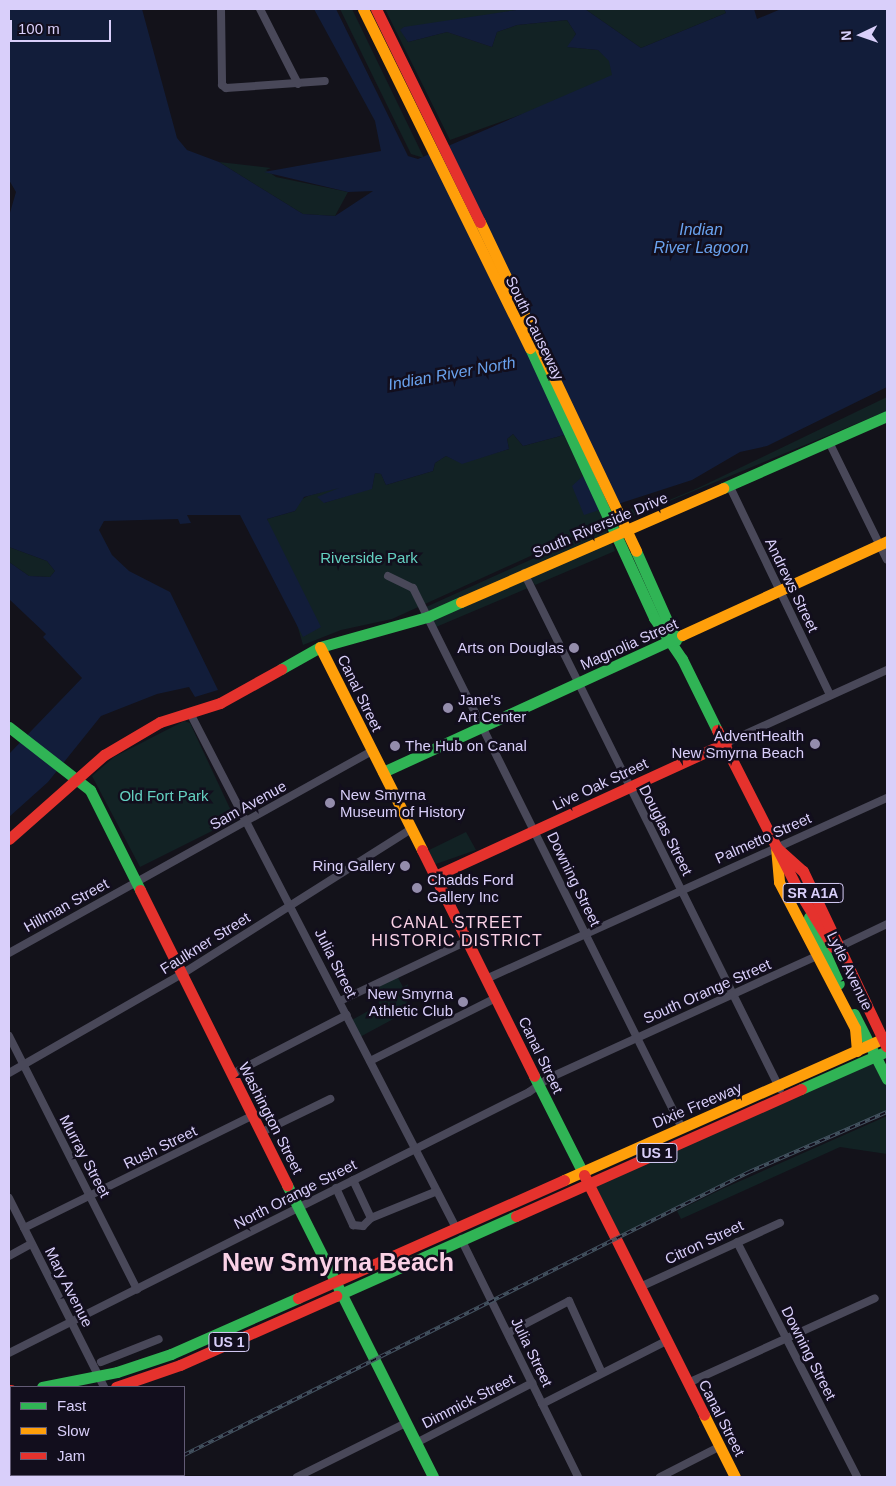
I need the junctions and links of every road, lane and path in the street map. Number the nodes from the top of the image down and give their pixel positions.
1 (221, 9) edge
2 (260, 9) edge
3 (363, 9) edge
4 (376, 9) edge
5 (325, 81) dead end
6 (298, 84) junction
7 (887, 416) edge
8 (829, 442) junction
9 (730, 487) junction
10 (884, 543) edge
11 (887, 560) edge
12 (524, 573) junction
13 (388, 576) dead end
14 (780, 592) junction
15 (427, 617) junction
16 (320, 647) junction
17 (682, 659) junction
18 (887, 670) edge
19 (578, 684) junction
20 (830, 695) junction
21 (190, 713) junction
22 (482, 728) junction
23 (12, 729) edge
24 (726, 743) junction
25 (372, 751) junction
26 (383, 772) junction
27 (78, 777) junction
28 (628, 787) junction
29 (887, 800) edge
30 (244, 822) junction
31 (411, 829) junction
32 (534, 830) junction
33 (9, 839) edge
34 (776, 847) junction
35 (435, 876) junction
36 (136, 881) junction
37 (681, 890) junction
38 (291, 906) junction
39 (887, 924) edge
40 (586, 934) junction
41 (822, 939) junction
42 (467, 941) junction
43 (840, 947) junction
44 (9, 953) edge
45 (818, 956) junction
46 (182, 974) junction
47 (486, 979) junction
48 (735, 993) junction
49 (496, 998) junction
50 (340, 1001) junction
51 (347, 1015) junction
52 (855, 1028) junction
53 (9, 1036) edge
54 (638, 1036) junction
55 (886, 1037) edge
56 (870, 1045) junction
57 (857, 1051) junction
58 (886, 1053) edge
59 (370, 1061) junction
60 (23, 1065) junction
61 (9, 1073) edge
62 (232, 1074) junction
63 (887, 1080) edge
64 (539, 1085) junction
65 (779, 1086) junction
66 (330, 1098) dead end
67 (784, 1099) junction
68 (254, 1116) junction
69 (682, 1128) junction
70 (262, 1132) junction
71 (415, 1149) junction
72 (582, 1171) junction
73 (353, 1180) junction
74 (588, 1183) junction
75 (336, 1188) junction
76 (437, 1191) junction
77 (91, 1196) junction
78 (9, 1198) edge
79 (300, 1207) junction
80 (484, 1214) junction
81 (371, 1218) junction
82 (780, 1223) dead end
83 (455, 1226) junction
84 (24, 1228) junction
85 (461, 1239) junction
86 (737, 1242) junction
87 (32, 1244) junction
88 (9, 1256) edge
89 (419, 1257) junction
90 (335, 1280) junction
91 (640, 1287) junction
92 (137, 1289) junction
93 (341, 1292) junction
94 (875, 1298) dead end
95 (71, 1322) junction
96 (508, 1333) junction
97 (160, 1339) dead end
98 (787, 1339) junction
99 (666, 1340) junction
100 (9, 1353) edge
101 (101, 1362) dead end
102 (602, 1373) junction
103 (101, 1382) edge
104 (532, 1383) junction
105 (688, 1384) junction
106 (54, 1386) edge
107 (119, 1386) edge
108 (542, 1404) junction
109 (406, 1423) junction
110 (416, 1442) junction
111 (719, 1447) junction
112 (297, 1477) edge
113 (433, 1477) edge
114 (578, 1477) edge
115 (660, 1477) edge
116 (735, 1477) edge
117 (857, 1477) edge

1 - 6 street
2 - 6 street
3 - 17 main road, South Causeway / SR A1A
4 - 17 main road, South Causeway / SR A1A
5 - 6 street
7 - 8 main road, South Riverside Drive
8 - 9 main road, South Riverside Drive
8 - 10 street
9 - 12 main road, South Riverside Drive
9 - 14 street, Andrews Street
10 - 11 street
10 - 14 main road, Magnolia Street
12 - 15 main road, South Riverside Drive
12 - 19 street, Douglas Street
13 - 15 street, Downing Street
14 - 19 main road, Magnolia Street
14 - 20 street, Andrews Street
15 - 16 main road, South Riverside Drive
15 - 22 street, Downing Street
16 - 21 main road, South Riverside Drive
16 - 25 main road, Canal Street
17 - 24 main road, South Causeway / SR A1A
18 - 20 street, Live Oak Street
19 - 22 main road, Magnolia Street
19 - 28 street, Douglas Street
20 - 24 street, Live Oak Street
21 - 27 main road, South Riverside Drive
21 - 30 street, Julia Street
22 - 26 main road, Magnolia Street
22 - 32 street, Downing Street
23 - 27 main road, Washington Street
24 - 28 main road, Live Oak Street
24 - 34 main road, Lytle Avenue / SR A1A
25 - 26 main road, Canal Street
25 - 30 street, Sam Avenue
26 - 31 main road, Canal Street
27 - 33 main road, South Riverside Drive
27 - 36 main road, Washington Street
28 - 32 main road, Live Oak Street
28 - 37 street, Douglas Street
29 - 34 street, Palmetto Street
30 - 36 street, Sam Avenue
30 - 38 street, Julia Street
31 - 35 main road, Canal Street
31 - 38 street, Faulkner Street
32 - 35 main road, Live Oak Street
32 - 40 street, Downing Street
34 - 37 street, Palmetto Street
34 - 41 main road, Lytle Avenue
34 - 43 main road, SR A1A
34 - 45 main road, SR A1A
35 - 42 main road, Canal Street
36 - 44 street, Hillman Street
36 - 46 main road, Washington Street
37 - 40 street, Palmetto Street
37 - 48 street, Douglas Street
38 - 46 street, Faulkner Street
38 - 50 street, Julia Street
39 - 43 street, South Orange Street
40 - 47 street, Palmetto Street
40 - 54 street, Downing Street
41 - 58 main road, Lytle Avenue
41 - 63 main road, Lytle Avenue
42 - 47 main road, Canal Street
42 - 50 street
43 - 45 street, South Orange Street
43 - 55 main road, SR A1A
45 - 48 street, South Orange Street
45 - 52 main road, SR A1A
46 - 60 street, Faulkner Street
46 - 62 main road, Washington Street
47 - 49 main road, Canal Street
48 - 54 street, South Orange Street
48 - 65 street, Douglas Street
49 - 59 street
49 - 64 main road, Canal Street
50 - 51 street, Julia Street
51 - 59 street, Julia Street
51 - 62 street
52 - 56 main road
52 - 57 main road, SR A1A
53 - 60 street, Murray Street
54 - 64 street, South Orange Street
54 - 69 street, Downing Street
55 - 56 main road, Dixie Freeway / US 1
55 - 58 main road
56 - 57 main road, Dixie Freeway / US 1
56 - 58 main road
57 - 65 main road, Dixie Freeway / US 1
58 - 67 main road, Dixie Freeway / US 1
59 - 71 street, Julia Street
60 - 61 street, Faulkner Street
60 - 77 street, Murray Street
62 - 68 main road, Washington Street
64 - 71 street, North Orange Street
64 - 72 main road, Canal Street
65 - 67 street, Douglas Street
65 - 69 main road, Dixie Freeway / US 1
66 - 70 street
67 - 74 main road, Dixie Freeway / US 1
68 - 70 main road, Washington Street
68 - 77 street, Rush Street
69 - 72 main road, Dixie Freeway / US 1
70 - 79 main road, Washington Street
71 - 73 street, North Orange Street
71 - 76 street, Julia Street
72 - 74 main road, Canal Street
72 - 80 main road, Dixie Freeway / US 1
73 - 75 street, North Orange Street
73 - 81 street
74 - 85 main road, Dixie Freeway / US 1
74 - 91 main road, Canal Street
75 - 79 street, North Orange Street
75 - 81 street
76 - 81 street
76 - 83 street, Julia Street
77 - 84 street, Rush Street
77 - 92 street, Murray Street
78 - 84 street, Mary Avenue
79 - 90 main road, Washington Street
79 - 92 street, North Orange Street
80 - 83 main road, Dixie Freeway / US 1
80 - 85 main road
82 - 86 street, Citron Street
83 - 89 main road
83 - 90 main road, Dixie Freeway / US 1
84 - 87 street, Mary Avenue
85 - 89 main road, Dixie Freeway / US 1
85 - 96 street, Julia Street
86 - 91 street, Citron Street
86 - 98 street, Downing Street
87 - 88 street
87 - 95 street, Mary Avenue
89 - 93 main road, US 1
90 - 93 main road, Washington Street
90 - 103 main road, US 1
91 - 99 main road, Canal Street
92 - 95 street, North Orange Street
93 - 107 main road, US 1
93 - 109 main road, Washington Street
94 - 98 street
95 - 100 street, North Orange Street
95 - 103 street, Mary Avenue
96 - 102 street
96 - 104 street, Julia Street
97 - 101 street
98 - 105 street
98 - 117 street, Downing Street
99 - 102 street
99 - 105 main road, Canal Street
102 - 108 street
103 - 106 main road, US 1
104 - 108 street, Julia Street
104 - 110 street, Dimmick Street
105 - 111 main road, Canal Street
108 - 114 street, Julia Street
109 - 110 main road, Washington Street
109 - 112 street, Dimmick Street
110 - 113 main road, Washington Street
111 - 115 street
111 - 116 main road, Canal Street

